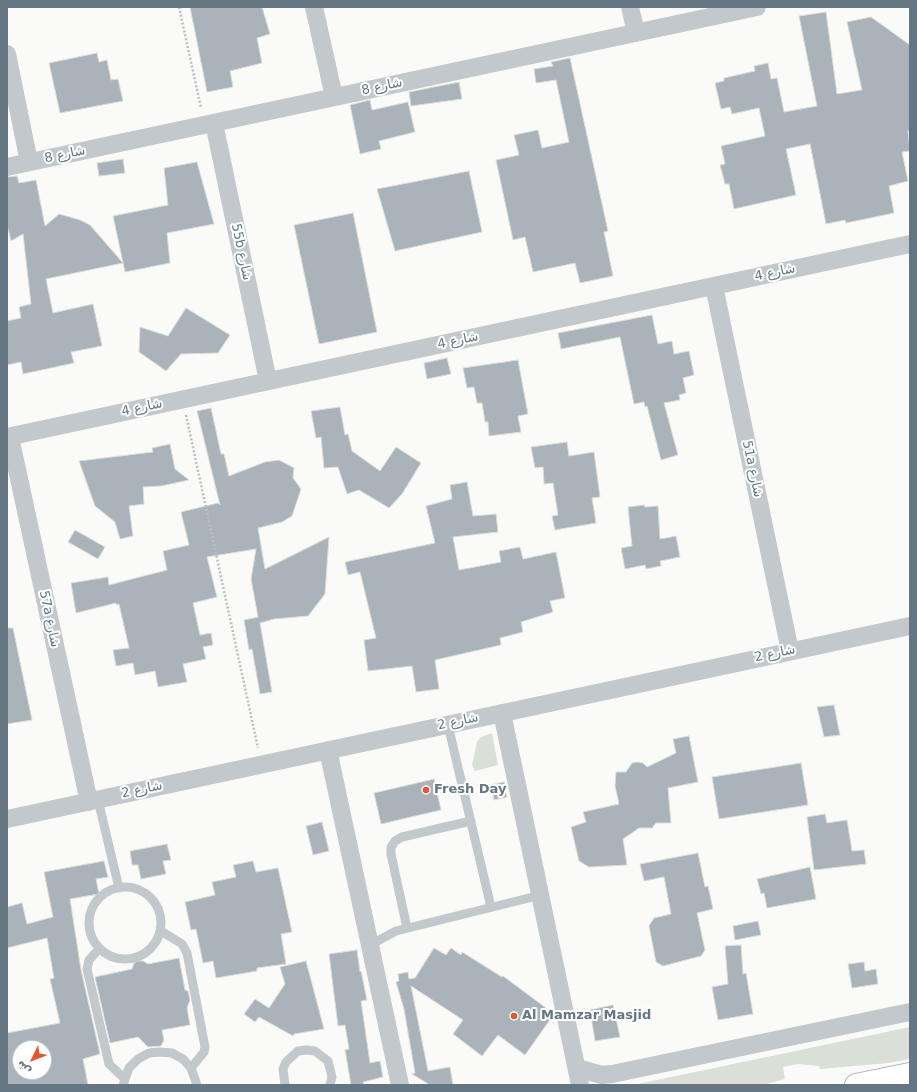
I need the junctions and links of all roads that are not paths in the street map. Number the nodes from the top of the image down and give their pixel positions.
1 (314, 7) edge
2 (630, 7) edge
3 (757, 7) edge
4 (636, 33) junction
5 (7, 54) edge
6 (334, 97) junction
7 (209, 124) junction
8 (29, 162) junction
9 (7, 167) edge
10 (910, 244) edge
11 (714, 286) junction
12 (268, 381) junction
13 (8, 437) edge
14 (910, 626) edge
15 (790, 651) junction
16 (502, 713) junction
17 (448, 725) junction
18 (328, 750) junction
19 (93, 801) junction
20 (7, 819) edge
21 (470, 822) junction
22 (118, 888) junction
23 (541, 895) junction
24 (491, 908) junction
25 (407, 928) junction
26 (160, 930) junction
27 (370, 945) junction
28 (100, 949) junction
29 (910, 1012) edge
30 (192, 1068) junction
31 (910, 1074) edge
32 (578, 1077) edge
33 (124, 1082) edge
34 (197, 1085) edge
35 (285, 1085) edge
36 (330, 1085) edge
37 (400, 1085) edge
38 (856, 1085) edge

1 - 6 street
2 - 4 street
3 - 4 street, شارع 8
4 - 6 street, شارع 8
5 - 8 street
6 - 7 street, شارع 8
7 - 8 street, شارع 8
7 - 12 street, 55b شارع
8 - 9 street, شارع 8
10 - 11 street, شارع 4
11 - 12 street, شارع 4
11 - 15 street, 51a شارع
12 - 13 street, شارع 4
13 - 19 street, 57a شارع
14 - 15 street, شارع 2
15 - 16 street, شارع 2
16 - 17 street, شارع 2
16 - 23 street
17 - 18 street, شارع 2
17 - 21 lane
18 - 19 street, شارع 2
18 - 27 street
19 - 20 street, شارع 2
19 - 22 lane
21 - 24 lane
21 - 25 lane
22 - 26 lane
22 - 28 lane
23 - 24 lane
23 - 32 street
24 - 25 lane
25 - 27 lane
26 - 28 lane
26 - 30 lane
27 - 37 street
28 - 33 lane
29 - 32 street
30 - 33 lane
30 - 34 lane
31 - 38 main road
35 - 36 lane

